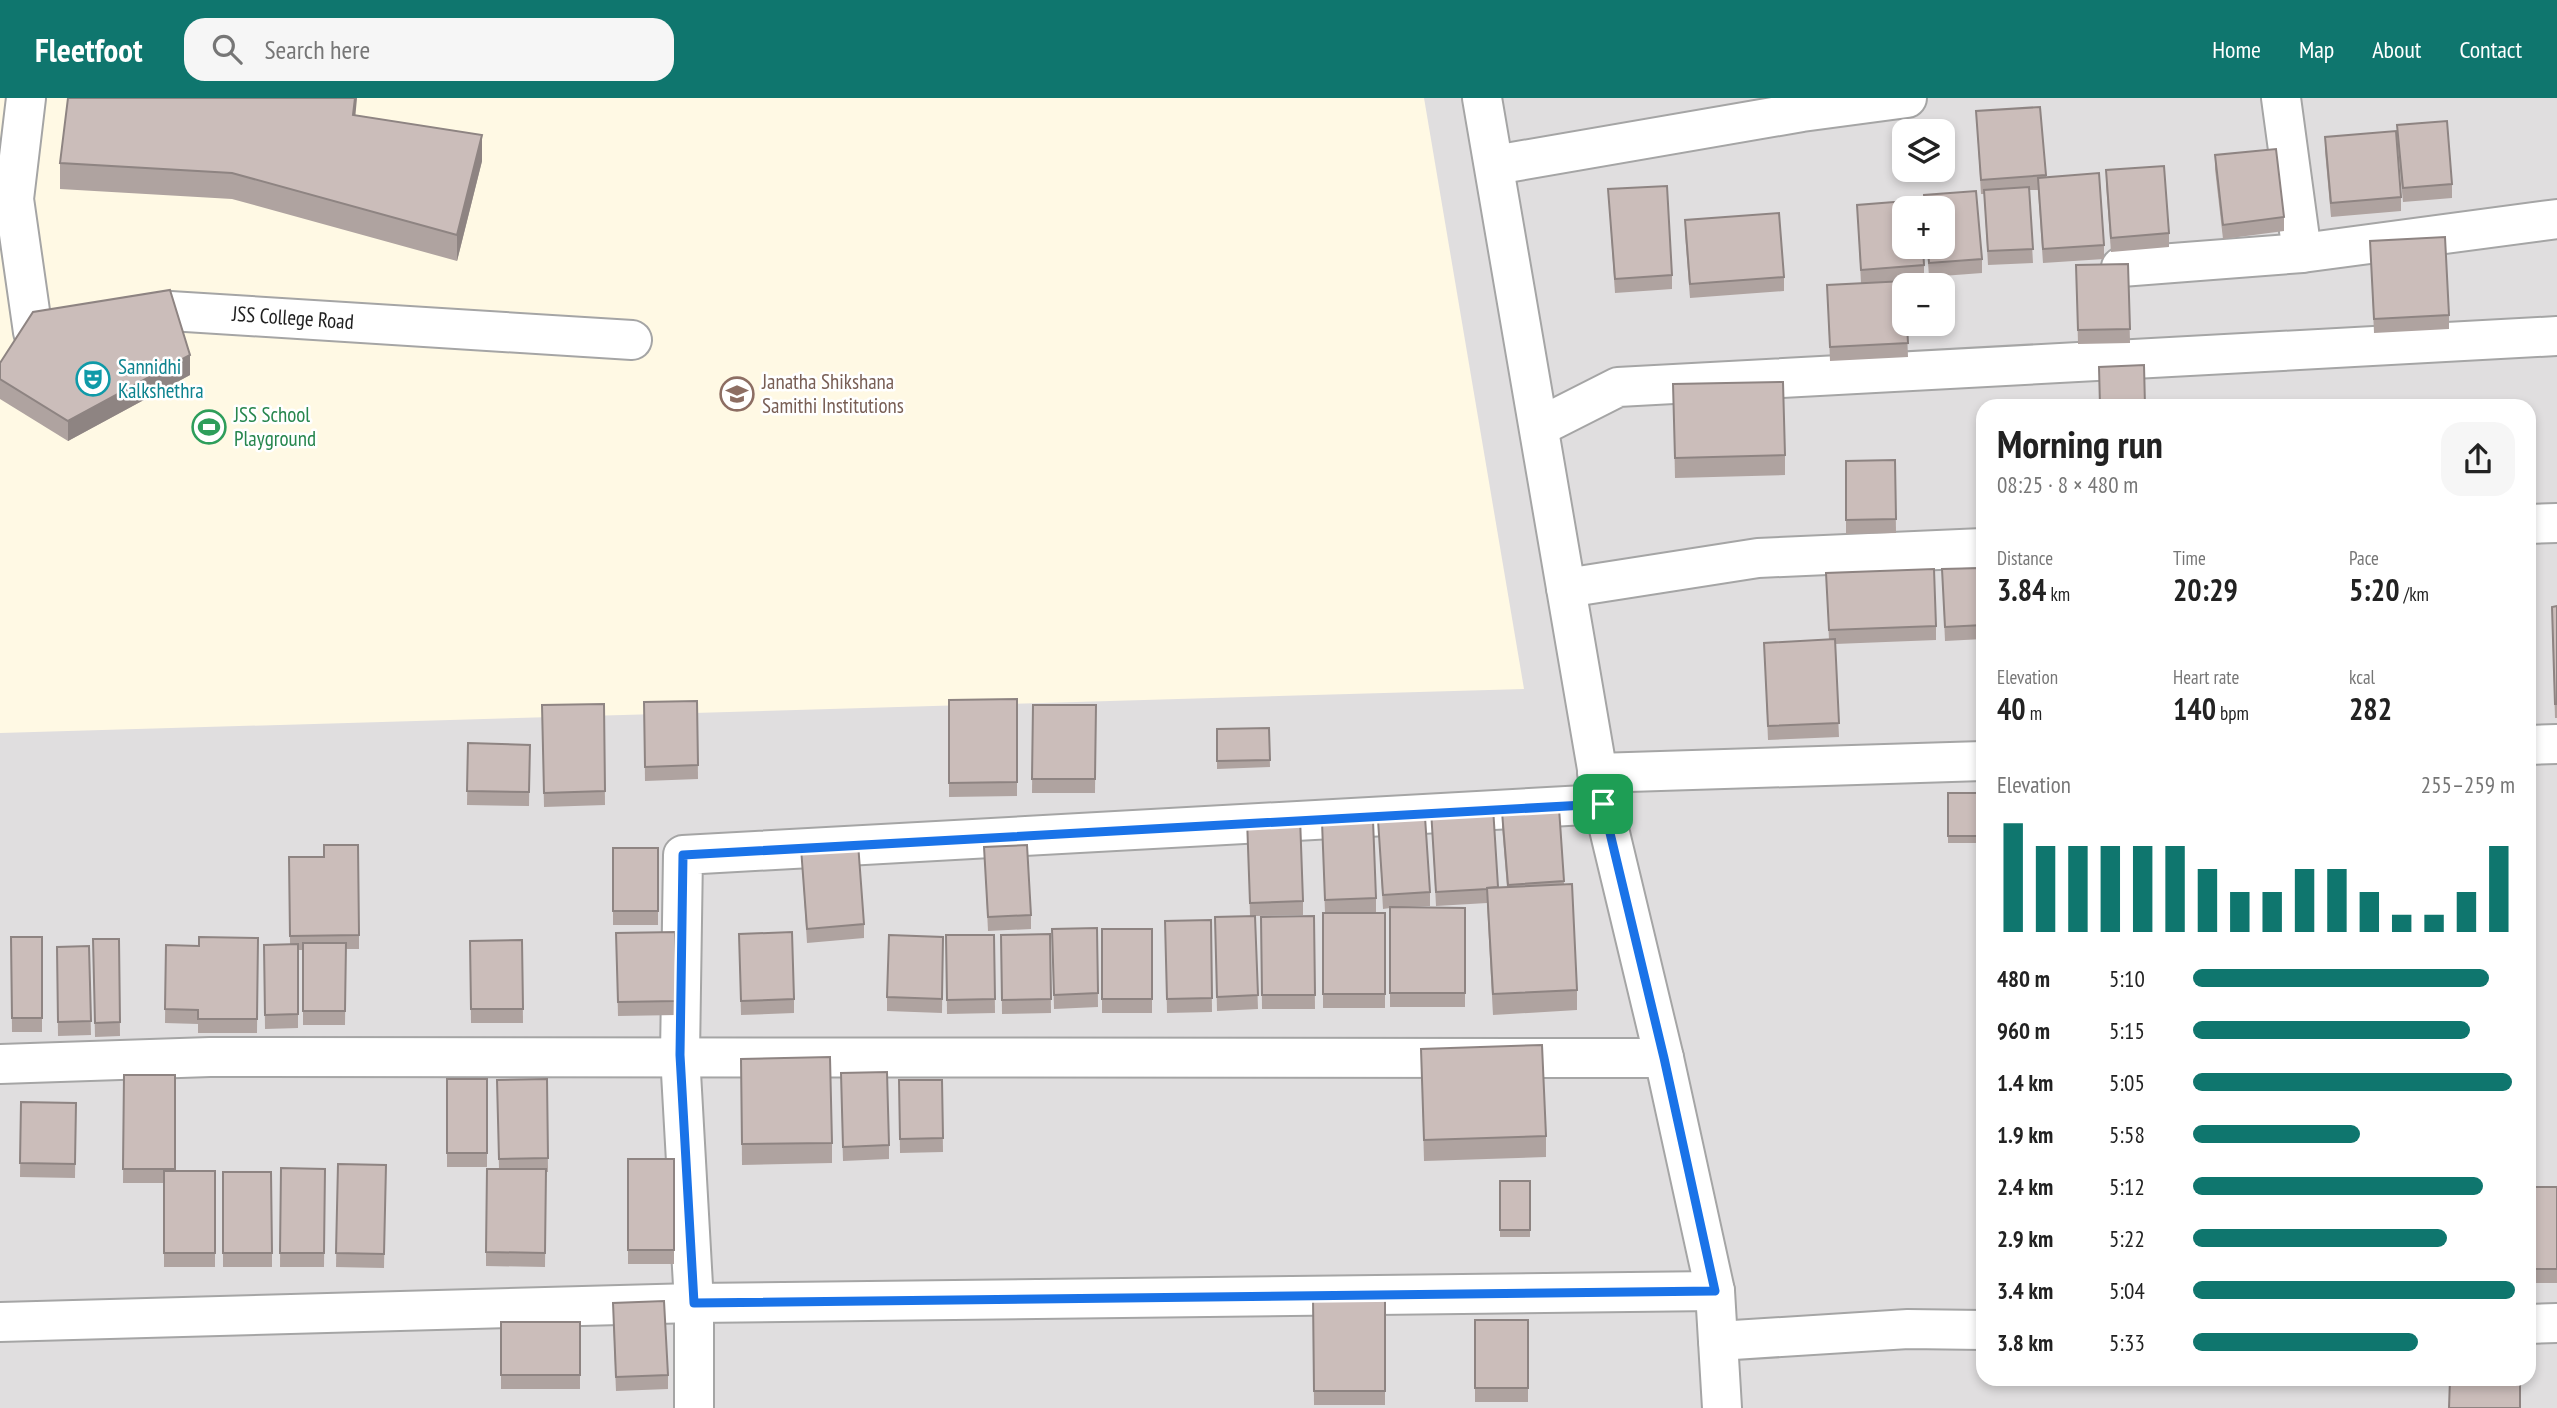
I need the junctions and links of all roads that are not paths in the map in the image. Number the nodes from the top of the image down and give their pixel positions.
1 (26, 98) edge
2 (1482, 98) edge
3 (1907, 98) edge
4 (2281, 98) edge
5 (1766, 108) edge
6 (1495, 165) junction
7 (2557, 219) edge
8 (2302, 253) junction
9 (2121, 267) edge
10 (33, 332) junction
11 (2557, 336) edge
12 (632, 340) dead end
13 (17, 367) edge
14 (1539, 427) junction
15 (2557, 523) edge
16 (2536, 524) edge
17 (1976, 548) edge
18 (1566, 588) junction
19 (2557, 744) edge
20 (2536, 745) edge
21 (1976, 761) edge
22 (1600, 788) junction
23 (680, 1055) junction
24 (1664, 1058) junction
25 (0, 1064) edge
26 (1715, 1291) junction
27 (694, 1303) junction
28 (0, 1322) edge
29 (2536, 1324) edge
30 (2557, 1324) edge
31 (1976, 1330) edge
32 (1718, 1341) junction
33 (694, 1408) edge
34 (1721, 1408) edge

1 - 10 street
2 - 6 street
3 - 5 street
4 - 8 street
5 - 6 street
6 - 14 street
7 - 8 street
8 - 9 street
10 - 12 street, JSS College Road
10 - 13 street
11 - 14 street
14 - 18 street
15 - 16 street
17 - 18 street
18 - 22 street
19 - 20 street
21 - 22 street
22 - 23 street
22 - 24 street
23 - 24 street
23 - 25 street
23 - 27 street
24 - 26 street
26 - 27 street
26 - 32 street
27 - 28 street
27 - 33 street
29 - 30 street
31 - 32 street
32 - 34 street

